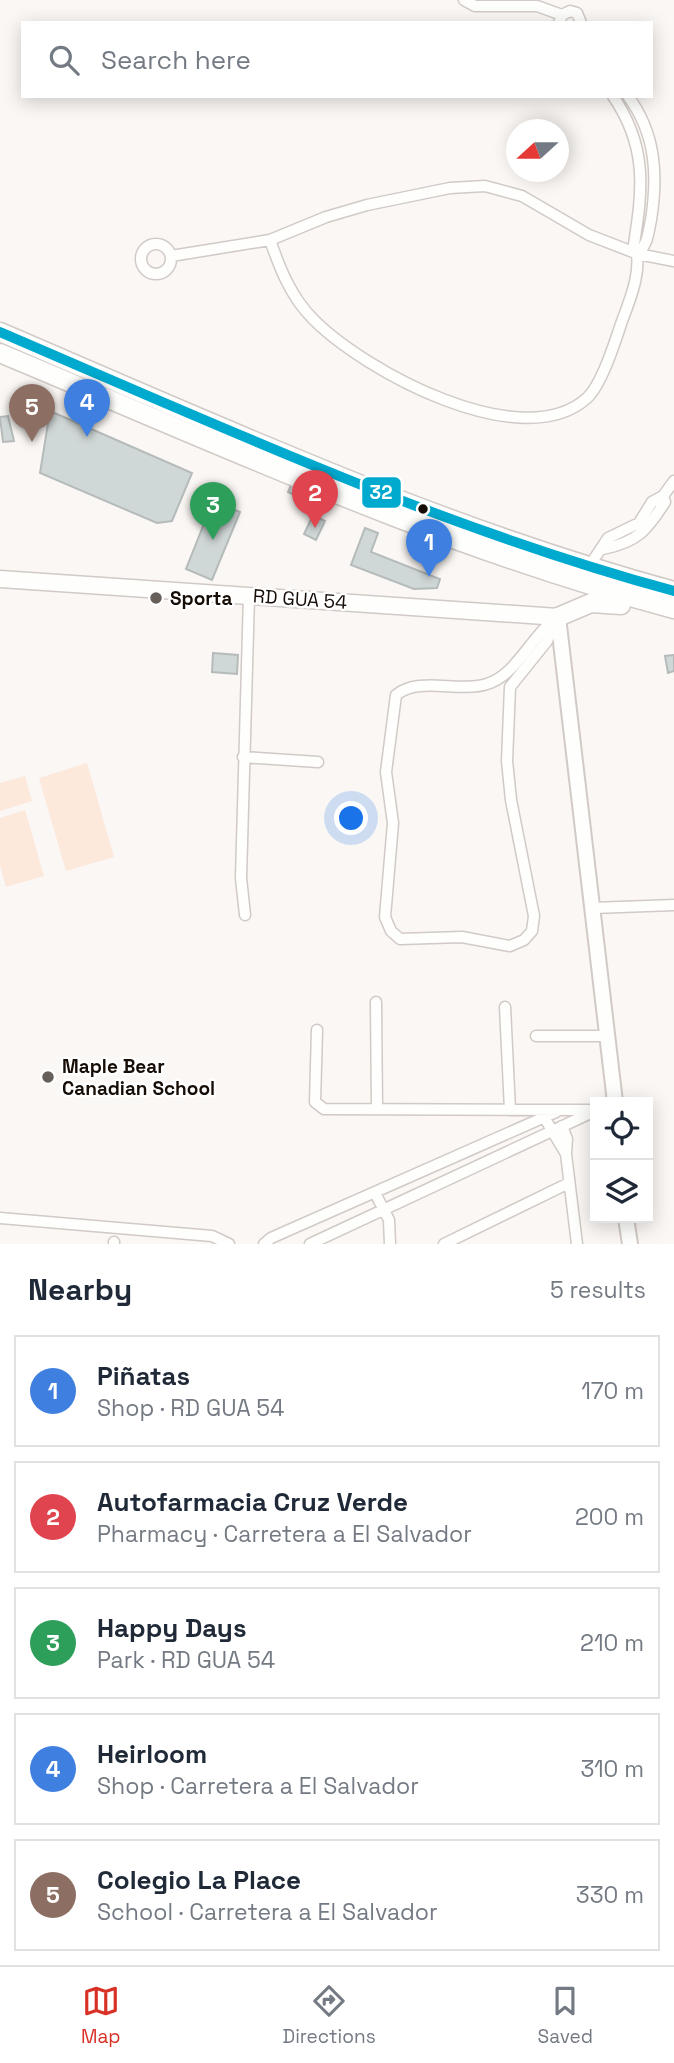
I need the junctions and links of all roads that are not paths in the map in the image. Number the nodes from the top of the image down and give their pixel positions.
1 (464, 0) edge
2 (561, 19) edge
3 (580, 21) edge
4 (614, 98) edge
5 (629, 98) edge
6 (270, 240) junction
7 (638, 254) junction
8 (171, 256) dead end
9 (674, 261) edge
10 (0, 332) edge
11 (0, 354) edge
12 (674, 481) edge
13 (392, 515) junction
14 (442, 517) junction
15 (599, 554) junction
16 (0, 579) edge
17 (674, 582) edge
18 (567, 588) junction
19 (674, 591) edge
20 (249, 596) junction
21 (621, 606) junction
22 (674, 609) edge
23 (558, 617) junction
24 (674, 620) edge
25 (501, 678) junction
26 (510, 687) junction
27 (243, 757) junction
28 (318, 762) dead end
29 (674, 905) edge
30 (593, 908) junction
31 (245, 915) dead end
32 (376, 1002) dead end
33 (505, 1007) dead end
34 (317, 1030) dead end
35 (536, 1036) dead end
36 (609, 1036) junction
37 (615, 1097) edge
38 (377, 1109) junction
39 (510, 1110) junction
40 (561, 1110) junction
41 (590, 1110) edge
42 (590, 1112) edge
43 (544, 1117) junction
44 (562, 1126) junction
45 (551, 1131) junction
46 (473, 1149) junction
47 (566, 1154) junction
48 (480, 1165) junction
49 (569, 1183) junction
50 (375, 1193) junction
51 (384, 1210) junction
52 (0, 1219) edge
53 (627, 1223) edge
54 (464, 1233) junction
55 (229, 1244) edge
56 (264, 1244) edge
57 (310, 1244) edge
58 (390, 1244) edge
59 (444, 1244) edge
60 (465, 1244) edge
61 (578, 1244) edge
62 (630, 1244) edge

1 - 2 street
2 - 3 street
4 - 7 street
5 - 7 street
6 - 7 street
6 - 7 street
6 - 8 street
7 - 9 street
10 - 14 highway
11 - 13 highway
12 - 15 street
13 - 18 highway
13 - 22 highway
14 - 15 highway
14 - 19 highway
15 - 17 highway
16 - 20 main road, RD GUA 54
18 - 21 highway
18 - 23 highway
20 - 23 main road, RD GUA 54
20 - 27 street
21 - 23 highway
21 - 24 highway
23 - 25 street
23 - 26 street
23 - 30 street
25 - 26 street
25 - 26 street
27 - 28 street
27 - 31 street
29 - 30 street
30 - 36 street
32 - 38 street
33 - 39 street
34 - 38 street
35 - 36 street
36 - 37 street
38 - 39 street
39 - 40 street
40 - 41 street
40 - 43 street
42 - 44 street
43 - 45 street
43 - 46 street
44 - 45 street
44 - 47 street
45 - 47 street
45 - 48 street
46 - 48 street
46 - 50 street
47 - 49 street
48 - 51 street
49 - 54 street
49 - 61 street
50 - 51 street
50 - 56 street
51 - 57 street
51 - 58 street
52 - 55 street
53 - 62 street
54 - 59 street
54 - 60 street

